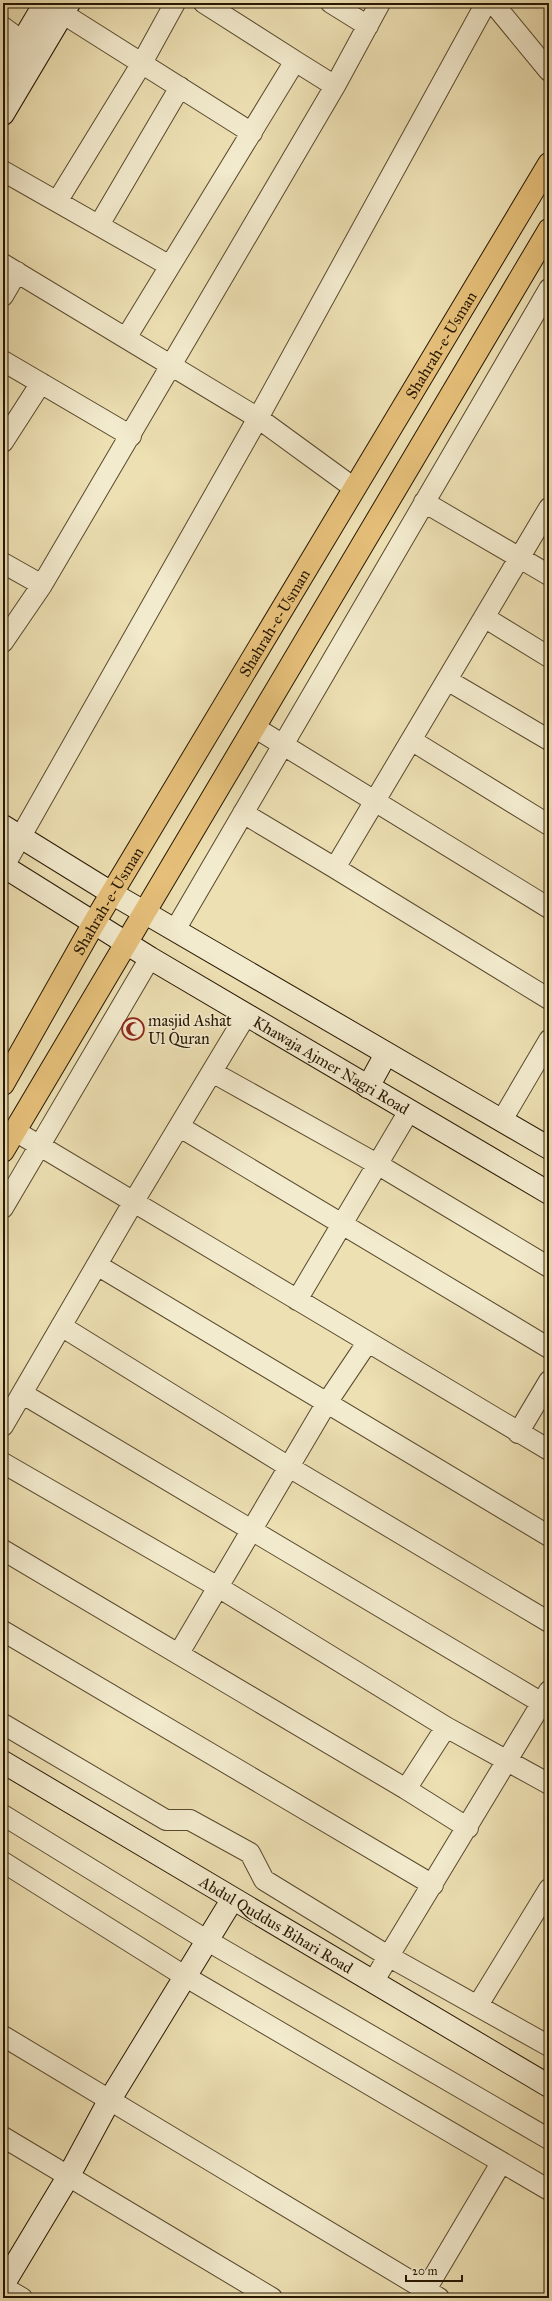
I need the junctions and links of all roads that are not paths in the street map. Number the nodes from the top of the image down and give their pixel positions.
1 (175, 3) edge
2 (204, 3) edge
3 (331, 3) edge
4 (380, 3) edge
5 (486, 3) edge
6 (493, 3) edge
7 (59, 6) edge
8 (368, 26) junction
9 (3, 27) edge
10 (22, 41) junction
11 (296, 61) junction
12 (142, 63) junction
13 (549, 71) edge
14 (3, 74) edge
15 (335, 86) junction
16 (180, 87) junction
17 (3, 114) edge
18 (252, 133) junction
19 (549, 164) edge
20 (3, 171) edge
21 (58, 200) junction
22 (99, 225) junction
23 (549, 230) edge
24 (170, 266) junction
25 (10, 268) edge
26 (549, 288) edge
27 (3, 296) edge
28 (126, 338) junction
29 (3, 361) edge
30 (172, 366) junction
31 (41, 383) junction
32 (258, 418) junction
33 (131, 436) junction
34 (3, 442) edge
35 (354, 488) junction
36 (424, 502) junction
37 (549, 508) edge
38 (519, 557) junction
39 (3, 563) edge
40 (549, 575) edge
41 (42, 586) junction
42 (484, 617) junction
43 (3, 642) edge
44 (549, 657) edge
45 (447, 680) junction
46 (254, 727) junction
47 (411, 740) junction
48 (549, 740) edge
49 (283, 744) junction
50 (376, 800) junction
51 (243, 813) junction
52 (549, 825) edge
53 (3, 826) edge
54 (22, 837) junction
55 (4, 866) edge
56 (335, 868) junction
57 (113, 894) junction
58 (549, 908) edge
59 (146, 913) junction
60 (94, 923) junction
61 (175, 930) junction
62 (127, 944) junction
63 (150, 958) junction
64 (549, 999) edge
65 (246, 1015) junction
66 (549, 1040) edge
67 (386, 1054) junction
68 (212, 1072) junction
69 (3, 1084) edge
70 (368, 1087) junction
71 (409, 1111) junction
72 (502, 1120) junction
73 (180, 1127) junction
74 (15, 1131) junction
75 (41, 1144) junction
76 (549, 1148) edge
77 (3, 1150) edge
78 (377, 1164) junction
79 (549, 1193) edge
80 (134, 1201) junction
81 (3, 1208) edge
82 (341, 1224) junction
83 (97, 1265) junction
84 (549, 1267) edge
85 (297, 1300) junction
86 (61, 1326) junction
87 (367, 1343) junction
88 (549, 1348) edge
89 (549, 1381) edge
90 (23, 1394) junction
91 (326, 1404) junction
92 (3, 1426) edge
93 (518, 1433) junction
94 (549, 1450) edge
95 (3, 1463) edge
96 (289, 1467) junction
97 (252, 1529) junction
98 (549, 1536) edge
99 (3, 1550) edge
100 (218, 1587) junction
101 (549, 1622) edge
102 (3, 1631) edge
103 (179, 1653) junction
104 (545, 1697) edge
105 (3, 1724) edge
106 (446, 1726) junction
107 (508, 1761) junction
108 (3, 1762) edge
109 (549, 1784) edge
110 (406, 1789) junction
111 (3, 1815) edge
112 (468, 1828) junction
113 (3, 1862) edge
114 (433, 1885) junction
115 (549, 1890) edge
116 (232, 1900) junction
117 (208, 1941) junction
118 (388, 1956) junction
119 (186, 1977) junction
120 (373, 1982) junction
121 (478, 2005) junction
122 (3, 2036) edge
123 (549, 2046) edge
124 (549, 2086) edge
125 (109, 2101) junction
126 (3, 2137) edge
127 (549, 2139) edge
128 (501, 2163) junction
129 (68, 2177) junction
130 (549, 2190) edge
131 (3, 2286) edge
132 (428, 2295) edge
133 (22, 2298) edge
134 (272, 2298) edge

1 - 12 street
2 - 11 street
3 - 8 street
4 - 8 street
5 - 32 street
6 - 13 street
7 - 10 main road
7 - 12 street
7 - 17 main road
8 - 15 street
9 - 10 street
10 - 14 main road
11 - 15 street
11 - 18 street
12 - 16 street
12 - 21 street
15 - 30 street
16 - 18 street
16 - 22 street
18 - 24 street
19 - 35 main road, Shahrah-e-Usman
20 - 21 street
21 - 22 street
22 - 24 street
23 - 46 main road
24 - 28 street
25 - 27 street
25 - 28 street
26 - 36 street
28 - 30 street
29 - 31 street
30 - 32 street
30 - 33 street
31 - 33 street
31 - 34 street
32 - 35 street
32 - 54 street
33 - 41 street
35 - 57 main road, Shahrah-e-Usman
36 - 38 street
36 - 49 street
37 - 38 street
38 - 40 street
38 - 42 street
39 - 41 street
41 - 43 street
42 - 44 street
42 - 45 street
45 - 47 street
45 - 48 street
46 - 49 street
46 - 59 main road
47 - 50 street
47 - 52 street
49 - 50 street
49 - 51 street
50 - 56 street
50 - 58 street
51 - 56 street
51 - 61 street
53 - 54 main road
54 - 55 street
54 - 57 main road
55 - 60 main road, Khawaja Ajmer Nagri Road
56 - 64 street
57 - 59 main road
57 - 60 main road, Shahrah-e-Usman
59 - 61 main road
59 - 62 main road
60 - 62 main road, Khawaja Ajmer Nagri Road
60 - 69 main road, Shahrah-e-Usman
61 - 67 main road
62 - 63 main road, Khawaja Ajmer Nagri Road
62 - 74 main road
63 - 65 main road, Khawaja Ajmer Nagri Road
63 - 75 street
65 - 68 street
65 - 70 main road, Khawaja Ajmer Nagri Road
66 - 72 street
67 - 70 main road
67 - 72 main road
68 - 73 street
68 - 78 street
70 - 71 main road, Khawaja Ajmer Nagri Road
71 - 78 street
71 - 79 main road, Khawaja Ajmer Nagri Road
72 - 76 main road
73 - 80 street
73 - 82 street
74 - 75 street
74 - 77 main road
75 - 80 street
75 - 81 street
78 - 82 street
78 - 84 street
80 - 83 street
80 - 85 street
82 - 85 street
82 - 88 street
83 - 86 street
83 - 91 street
85 - 87 street
86 - 90 street
86 - 96 street
87 - 91 street
87 - 93 street
89 - 93 street
90 - 92 street
90 - 97 street
91 - 96 street
91 - 98 street
93 - 94 street
95 - 100 street
96 - 97 street
96 - 101 street
97 - 100 street
97 - 104 street
99 - 103 street
100 - 103 street
100 - 106 street
102 - 114 street
103 - 110 street
104 - 107 street
105 - 118 street
106 - 107 street
106 - 110 street
107 - 109 street
107 - 112 street
108 - 116 main road, Abdul Quddus Bihari Road
110 - 112 street
111 - 117 street
112 - 114 street
113 - 119 street
114 - 118 street
115 - 121 street
116 - 117 main road
116 - 120 main road, Abdul Quddus Bihari Road
117 - 119 main road
117 - 127 street
118 - 120 street
118 - 121 street
119 - 125 main road
119 - 128 street
120 - 124 main road, Abdul Quddus Bihari Road
121 - 123 street
122 - 125 street
125 - 129 main road
125 - 132 street
126 - 129 street
128 - 130 street
128 - 132 street
129 - 131 main road
129 - 134 street
131 - 133 street

